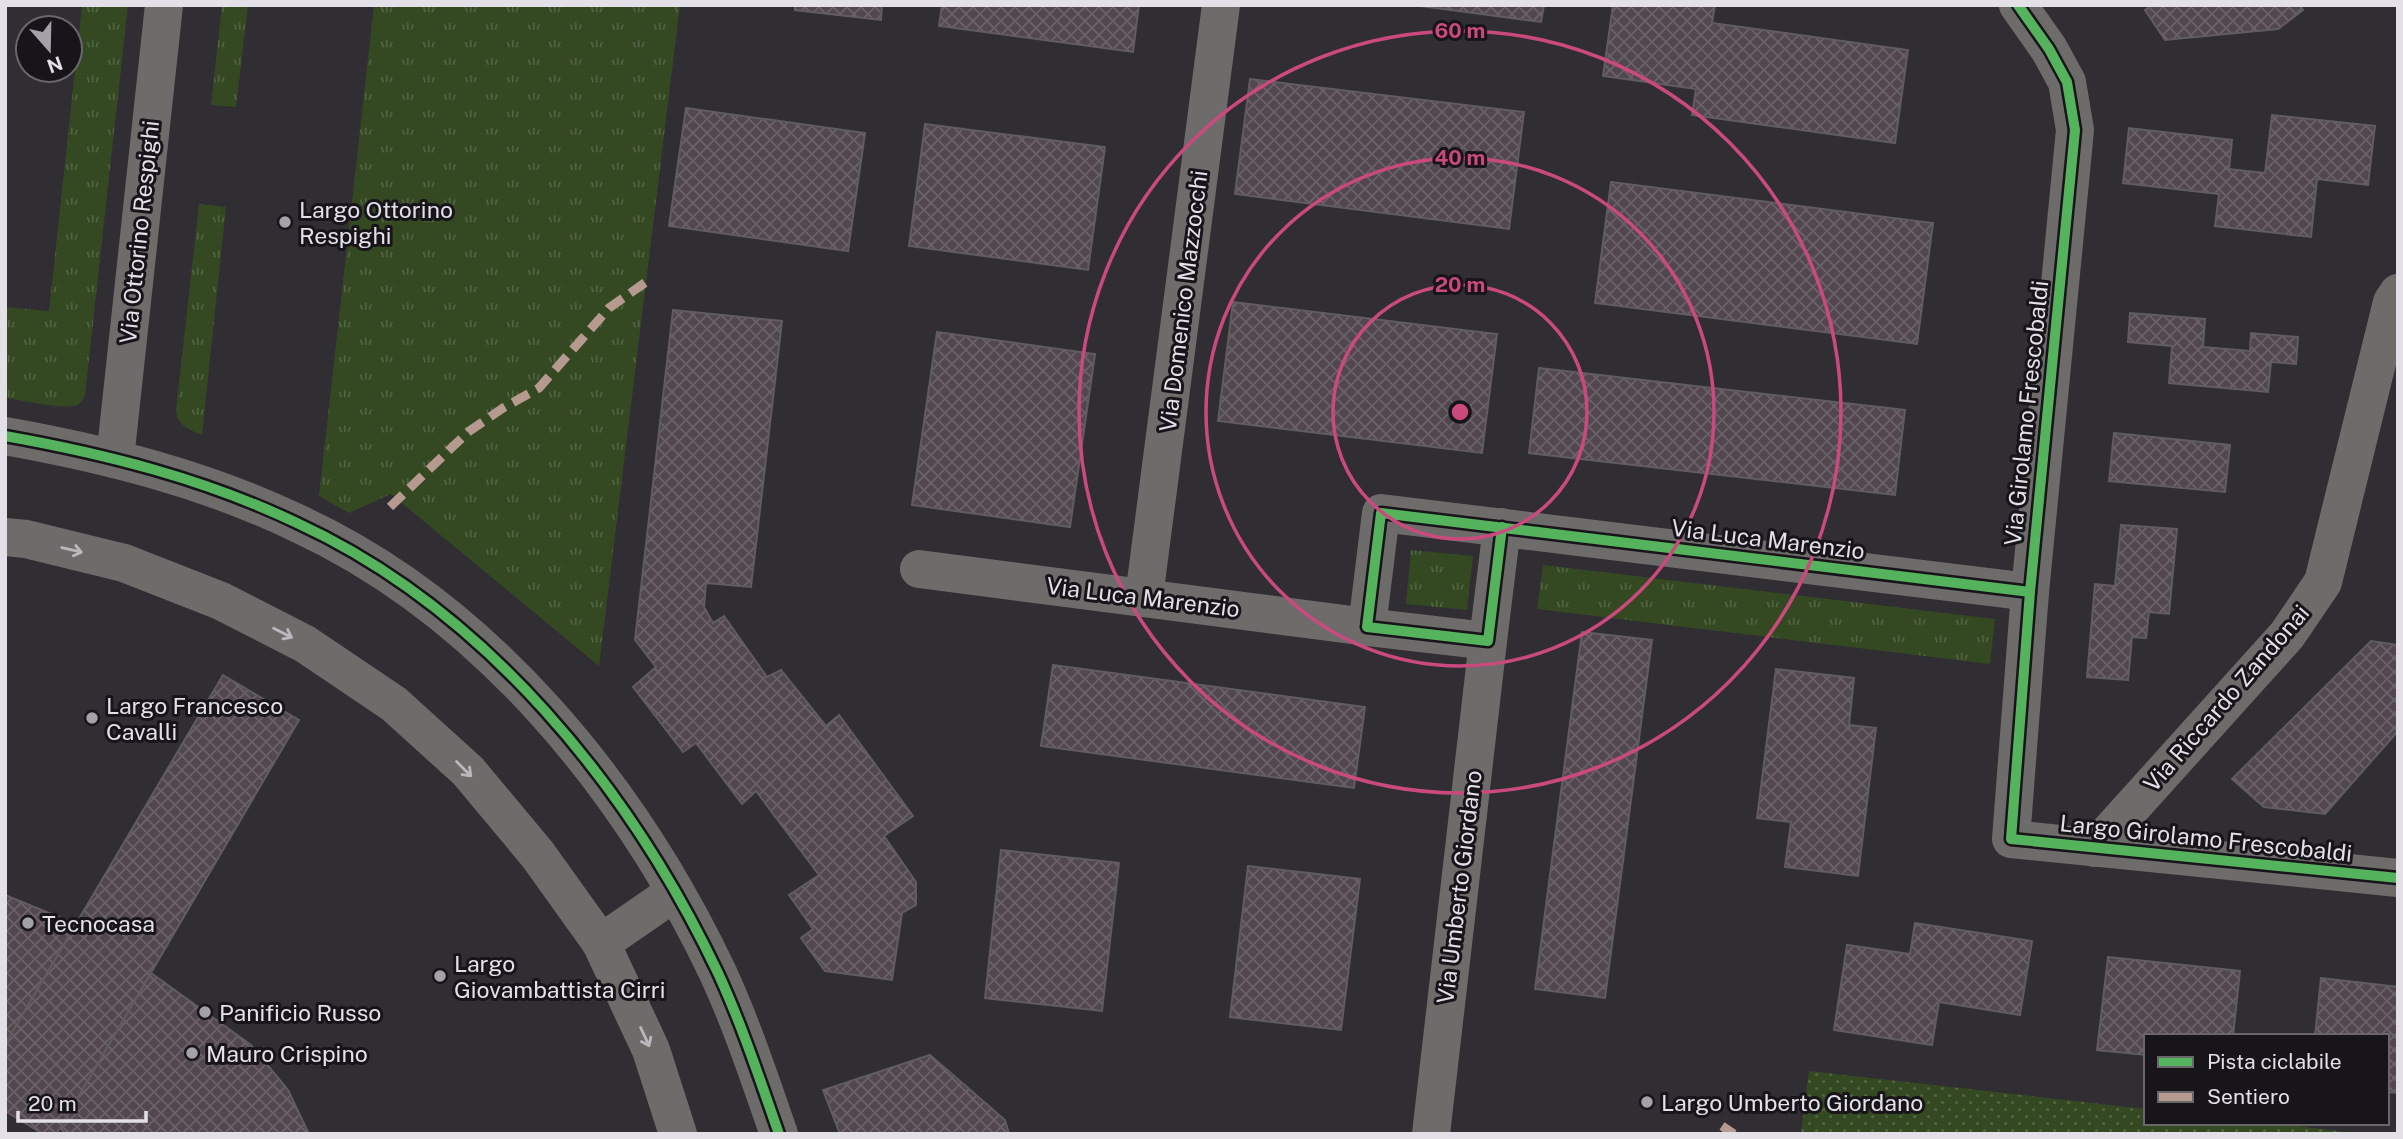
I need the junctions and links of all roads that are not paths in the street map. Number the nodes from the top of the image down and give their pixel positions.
1 (164, 5) edge
2 (1221, 5) edge
3 (2018, 5) edge
4 (2398, 293) edge
5 (5, 436) edge
6 (115, 459) junction
7 (1502, 527) junction
8 (5, 537) edge
9 (919, 569) dead end
10 (2029, 592) junction
11 (1144, 597) junction
12 (1367, 627) junction
13 (1488, 641) junction
14 (2011, 839) joint
15 (2095, 848) junction
16 (2398, 878) edge
17 (675, 892) junction
18 (601, 943) junction
19 (678, 1134) edge
20 (779, 1134) edge
21 (1431, 1134) edge

1 - 6 street, Via Ottorino Respighi
2 - 11 street, Via Domenico Mazzocchi
3 - 10 street, Via Girolamo Frescobaldi
4 - 15 street, Via Riccardo Zandonai
5 - 6 street
6 - 17 street
7 - 10 street, Via Luca Marenzio
7 - 12 street, Via Luca Marenzio
7 - 13 street
8 -> 18 street
9 - 11 street, Via Luca Marenzio
10 - 14 street, Via Girolamo Frescobaldi
11 - 12 street, Via Luca Marenzio
12 - 13 street, Via Luca Marenzio
13 - 21 street, Via Umberto Giordano
14 - 15 street, Largo Girolamo Frescobaldi
15 - 16 street, Largo Girolamo Frescobaldi
17 - 18 street
17 - 20 street
18 -> 19 street

